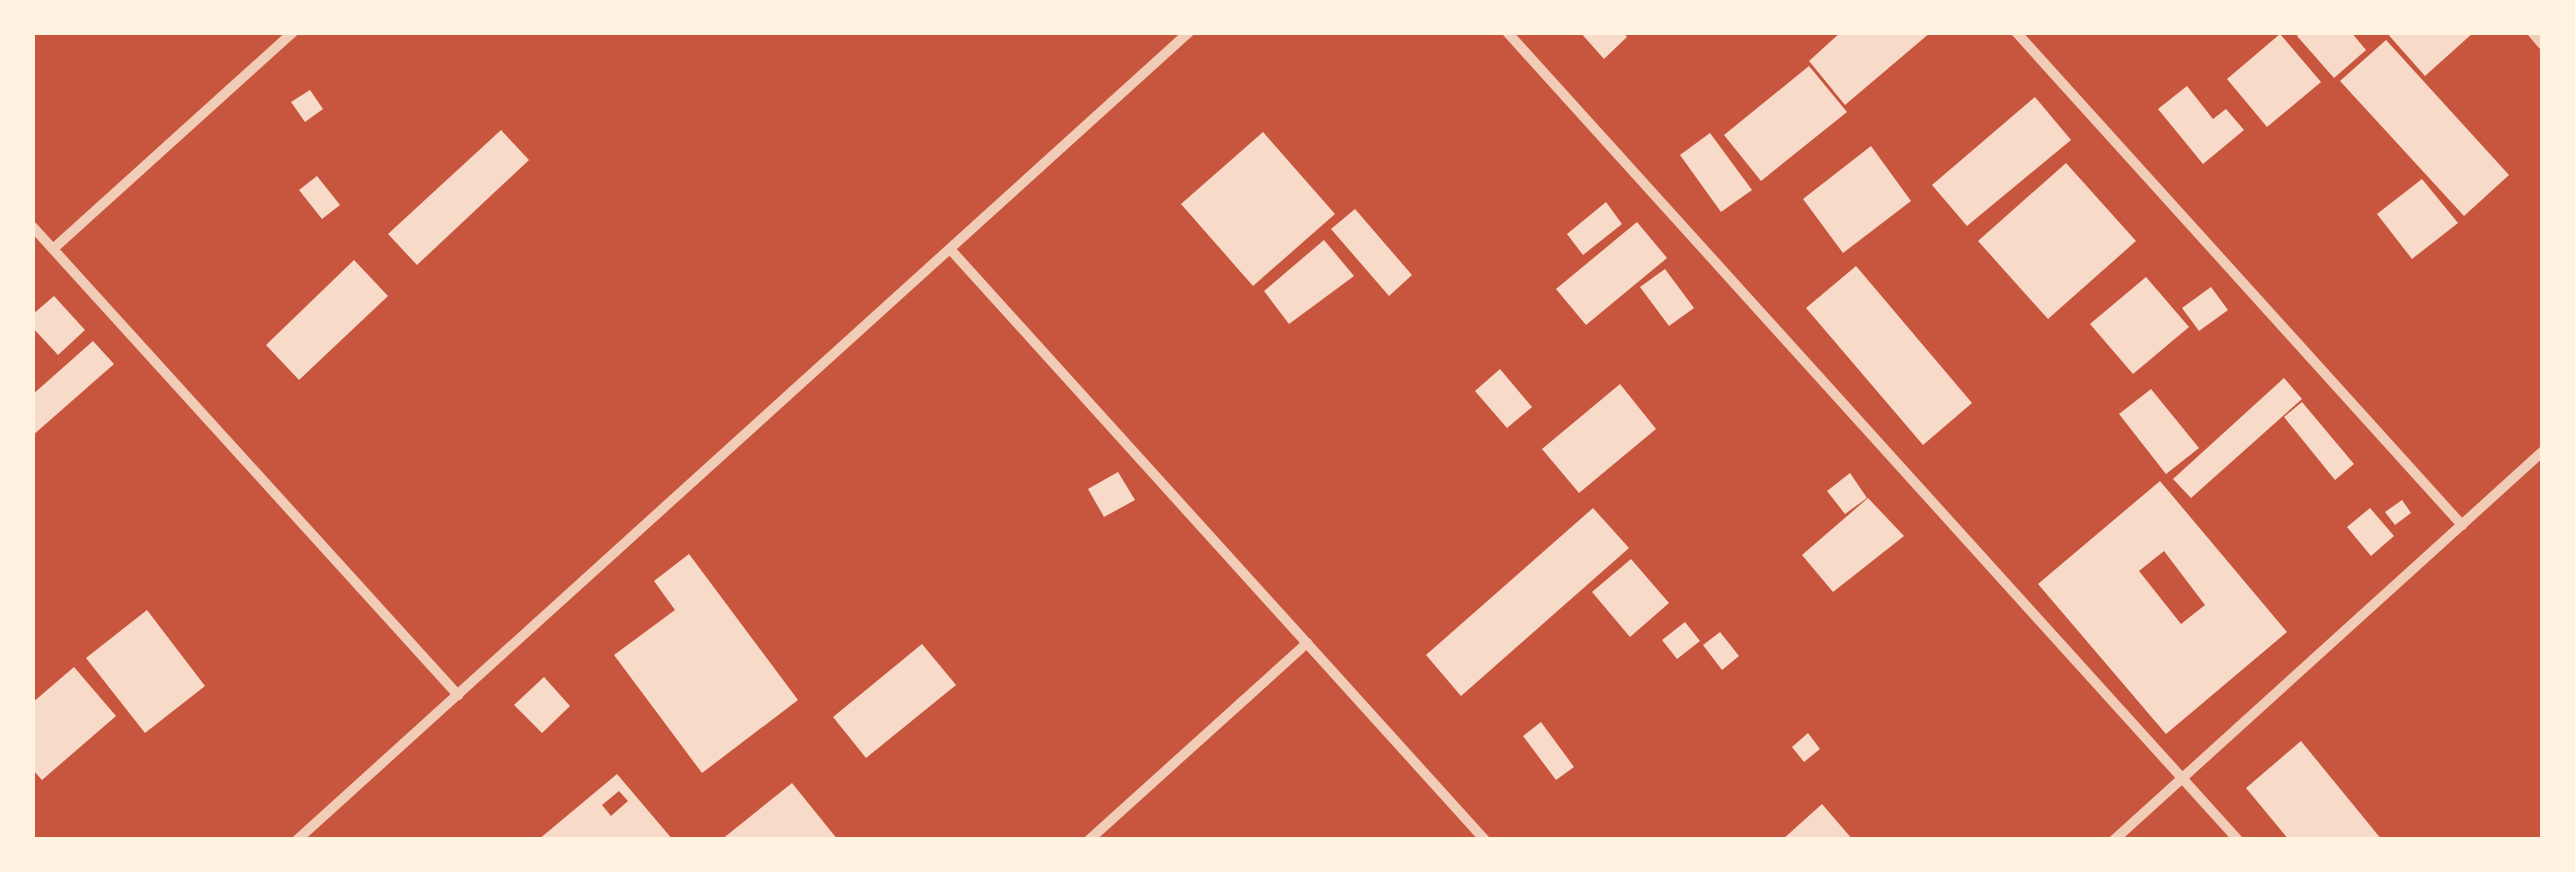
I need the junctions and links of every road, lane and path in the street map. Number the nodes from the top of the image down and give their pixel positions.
1 (294, 32) edge
2 (1189, 32) edge
3 (1506, 32) edge
4 (2016, 32) edge
5 (2532, 32) edge
6 (2542, 44) edge
7 (32, 226) edge
8 (54, 249) junction
9 (950, 249) junction
10 (2542, 452) edge
11 (2462, 525) junction
12 (1307, 643) junction
13 (458, 694) junction
14 (2182, 778) junction
15 (297, 840) edge
16 (1089, 840) edge
17 (1485, 840) edge
18 (2114, 840) edge
19 (2238, 840) edge

1 - 8 street
2 - 9 street
3 - 14 street
4 - 11 street
5 - 6 street
7 - 8 street
8 - 13 street
9 - 12 street
9 - 13 street
10 - 11 street
11 - 14 street
12 - 16 street
12 - 17 street
13 - 15 street
14 - 18 street
14 - 19 street

